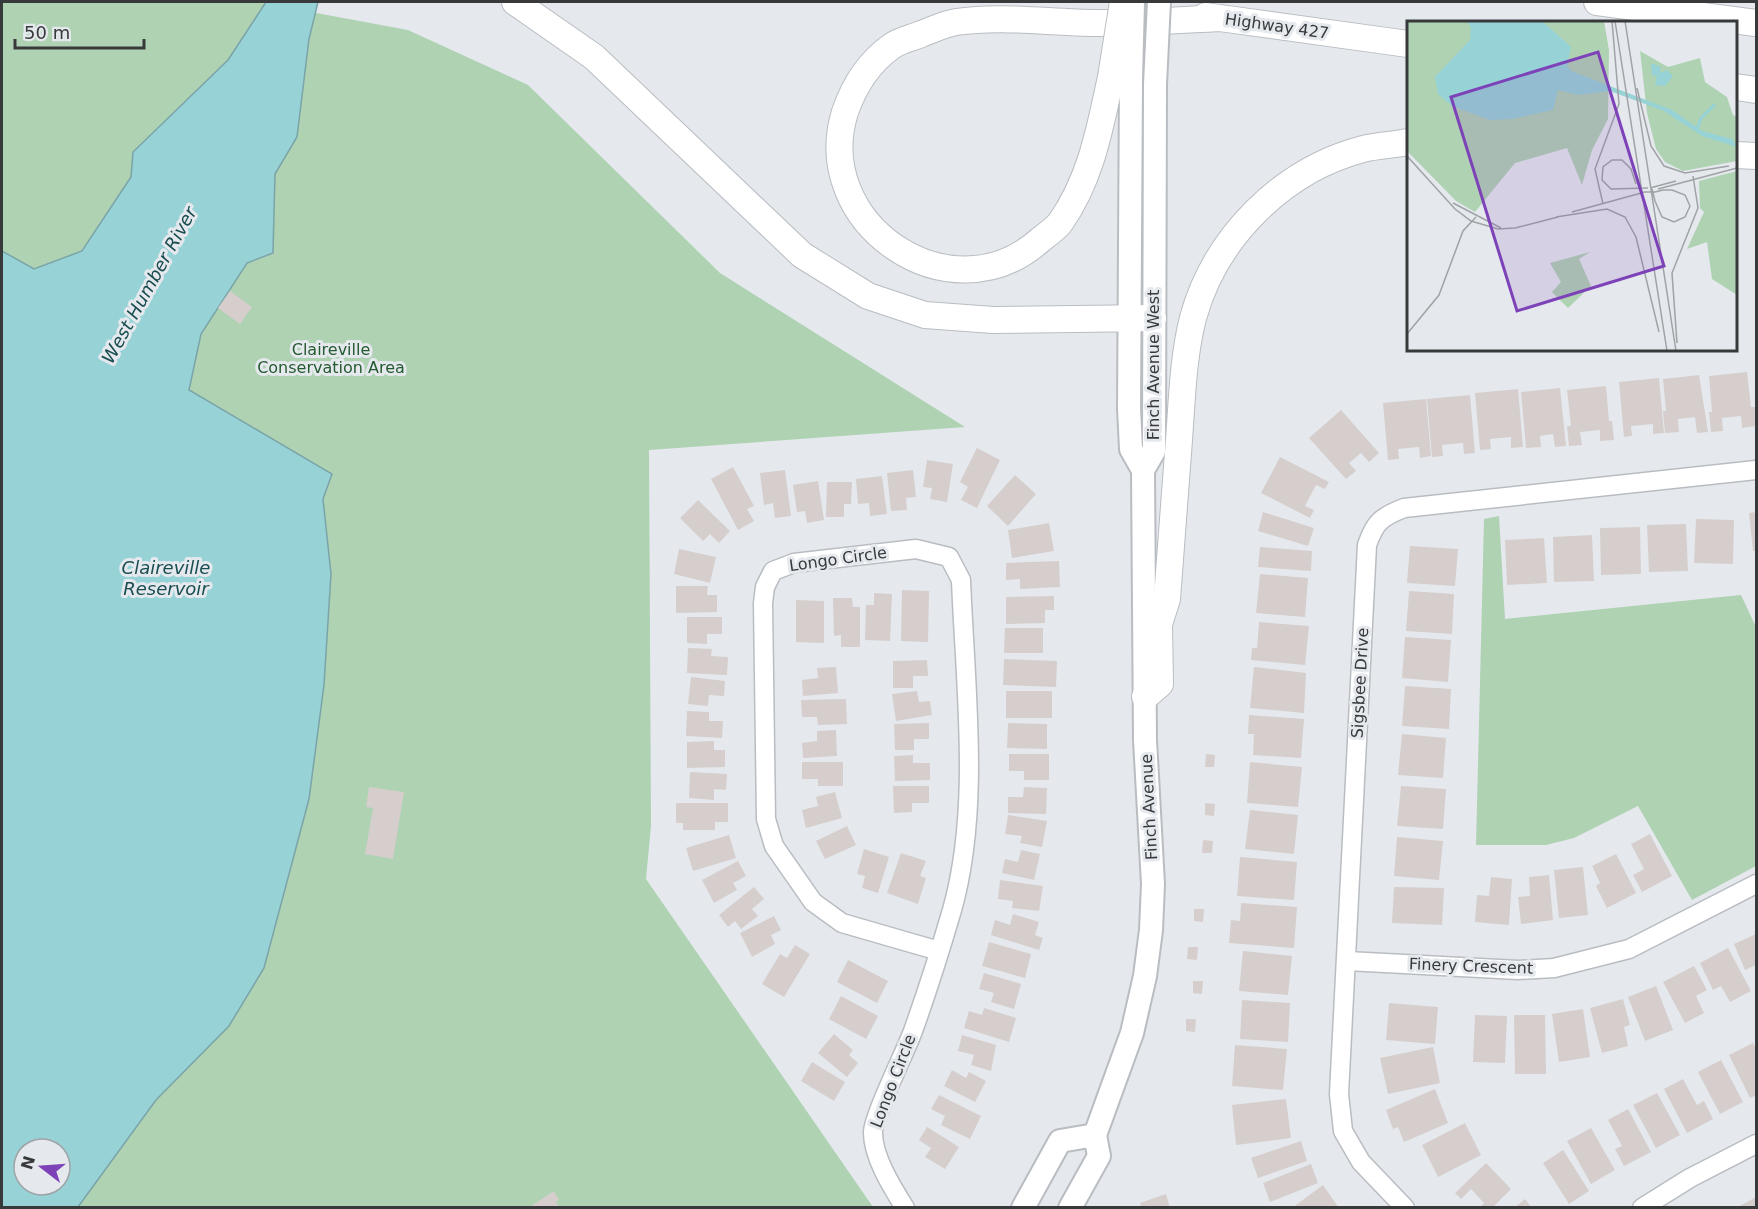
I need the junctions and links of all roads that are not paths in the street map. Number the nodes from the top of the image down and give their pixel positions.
1 (515, 2) edge
2 (1110, 2) edge
3 (1123, 2) edge
4 (1133, 2) edge
5 (1159, 2) edge
6 (1597, 2) edge
7 (1221, 18) junction
8 (1756, 23) edge
9 (1407, 44) edge
10 (1121, 79) junction
11 (1737, 87) edge
12 (1756, 90) edge
13 (1407, 142) edge
14 (1737, 155) edge
15 (1756, 156) edge
16 (1141, 318) junction
17 (1143, 470) junction
18 (1756, 470) edge
19 (1145, 697) junction
20 (1756, 884) edge
21 (939, 951) junction
22 (1347, 961) junction
23 (1095, 1135) junction
24 (1756, 1144) edge
25 (904, 1208) edge
26 (1023, 1208) edge
27 (1070, 1208) edge
28 (1405, 1208) edge
29 (1642, 1208) edge

1 - 16 highway
2 - 7 highway, Highway 427
3 - 10 highway, bridge
4 - 10 main road, Finch Avenue West, bridge
5 - 16 main road, Finch Avenue West, bridge
6 - 8 highway
7 - 9 highway, Highway 427
7 - 10 highway
10 - 16 main road, Finch Avenue West
11 - 12 highway
13 - 19 highway
14 - 15 highway
16 - 17 main road, Finch Avenue West
16 - 17 main road, Finch Avenue West
17 - 19 main road, Finch Avenue
18 - 22 street, Sigsbee Drive
19 - 23 main road, Finch Avenue
20 - 22 street, Finery Crescent
21 - 21 street, Longo Circle
21 - 25 street, Longo Circle
22 - 28 street, Sigsbee Drive
23 - 26 main road
23 - 27 main road, Finch Avenue
24 - 29 street

